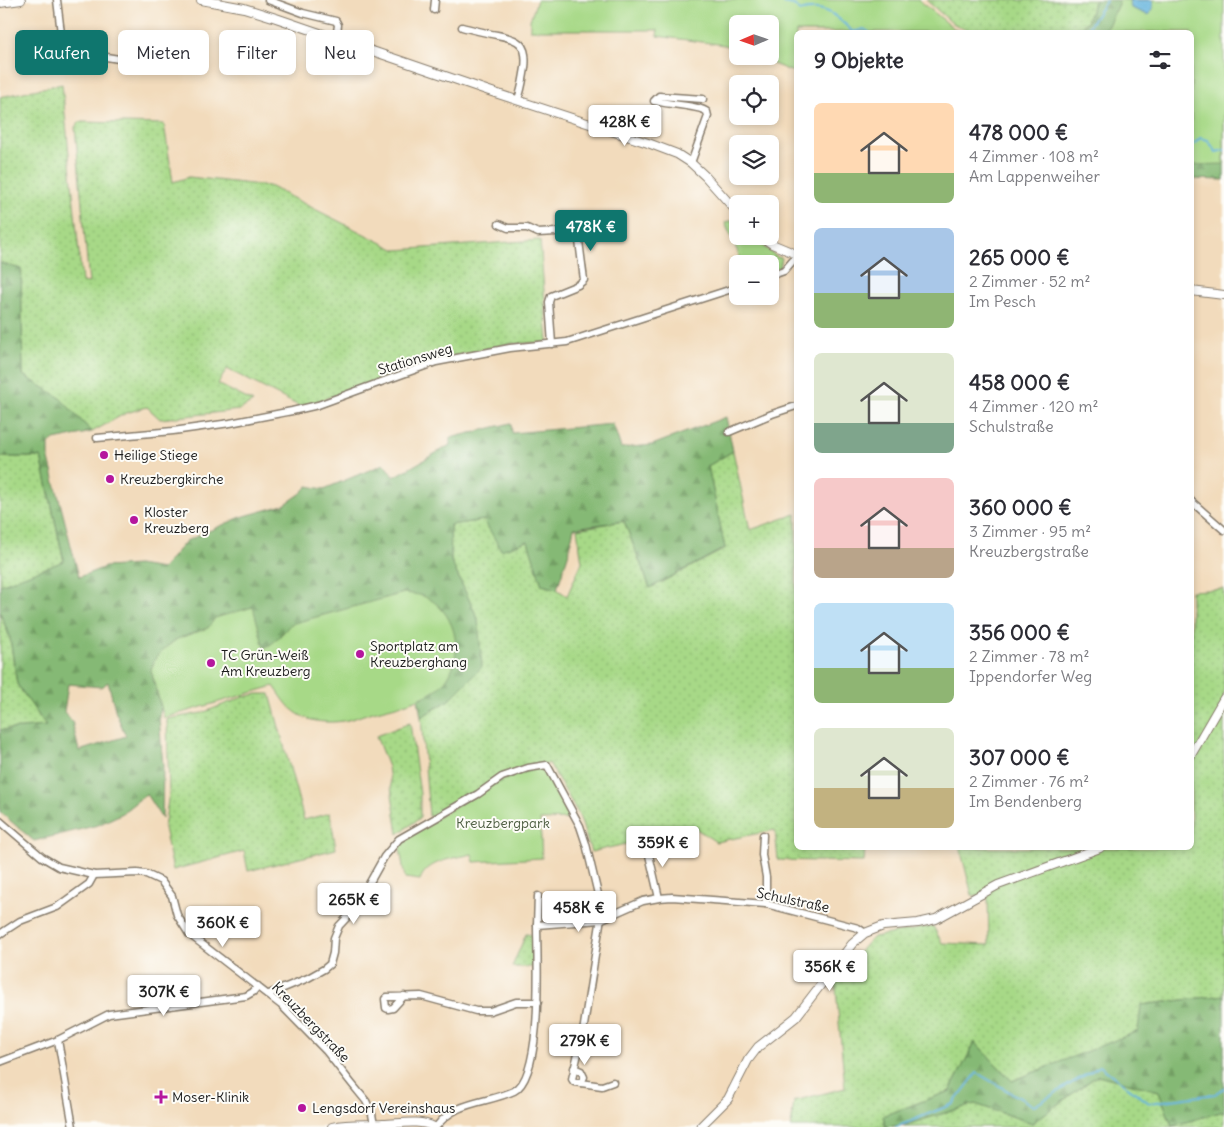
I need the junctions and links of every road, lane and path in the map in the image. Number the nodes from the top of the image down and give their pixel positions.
1 (21, 0) edge
2 (57, 0) edge
3 (200, 0) edge
4 (268, 0) edge
5 (435, 0) edge
6 (0, 3) edge
7 (434, 10) dead end
8 (462, 27) dead end
9 (311, 30) edge
10 (337, 30) edge
11 (374, 51) edge
12 (118, 59) edge
13 (518, 99) junction
14 (703, 99) dead end
15 (691, 163) junction
16 (729, 203) edge
17 (499, 224) dead end
18 (774, 245) edge
19 (794, 255) edge
20 (794, 258) edge
21 (779, 273) edge
22 (729, 290) edge
23 (1194, 291) edge
24 (1224, 294) edge
25 (552, 344) junction
26 (794, 407) edge
27 (729, 432) dead end
28 (97, 438) dead end
29 (1194, 505) edge
30 (1224, 530) edge
31 (1224, 698) edge
32 (1194, 750) edge
33 (0, 821) edge
34 (763, 835) dead end
35 (646, 842) dead end
36 (1094, 850) edge
37 (94, 875) junction
38 (538, 896) dead end
39 (659, 898) junction
40 (766, 904) junction
41 (600, 920) junction
42 (537, 925) junction
43 (865, 933) junction
44 (0, 934) edge
45 (258, 986) junction
46 (269, 994) junction
47 (404, 996) dead end
48 (538, 1002) junction
49 (58, 1040) junction
50 (0, 1062) edge
51 (613, 1082) dead end
52 (379, 1125) edge
53 (73, 1127) edge
54 (332, 1127) edge
55 (435, 1127) edge
56 (700, 1127) edge

1 - 6 street
2 - 12 street
3 - 9 street
4 - 10 street
5 - 7 street
8 - 13 street
11 - 13 street
13 - 15 street
14 - 15 street
15 - 16 street
17 - 25 street
18 - 19 street
20 - 21 street
22 - 25 street, Stationsweg
23 - 24 street
25 - 28 street, Stationsweg
26 - 27 street
29 - 30 street
31 - 32 street
33 - 37 street, Kreuzbergstraße
34 - 40 street
35 - 39 street
36 - 43 street
37 - 44 street
37 - 45 street, Kreuzbergstraße
38 - 42 street
39 - 40 street, Schulstraße
39 - 41 street, Schulstraße
40 - 43 street, Schulstraße
41 - 42 street, Schulstraße
41 - 46 street
41 - 51 street
42 - 48 street
43 - 56 street
45 - 46 street, Kreuzbergstraße
45 - 49 street
46 - 52 street, Kreuzbergstraße
47 - 48 street
48 - 55 street
49 - 50 street
49 - 53 street
52 - 54 street
52 - 55 street

